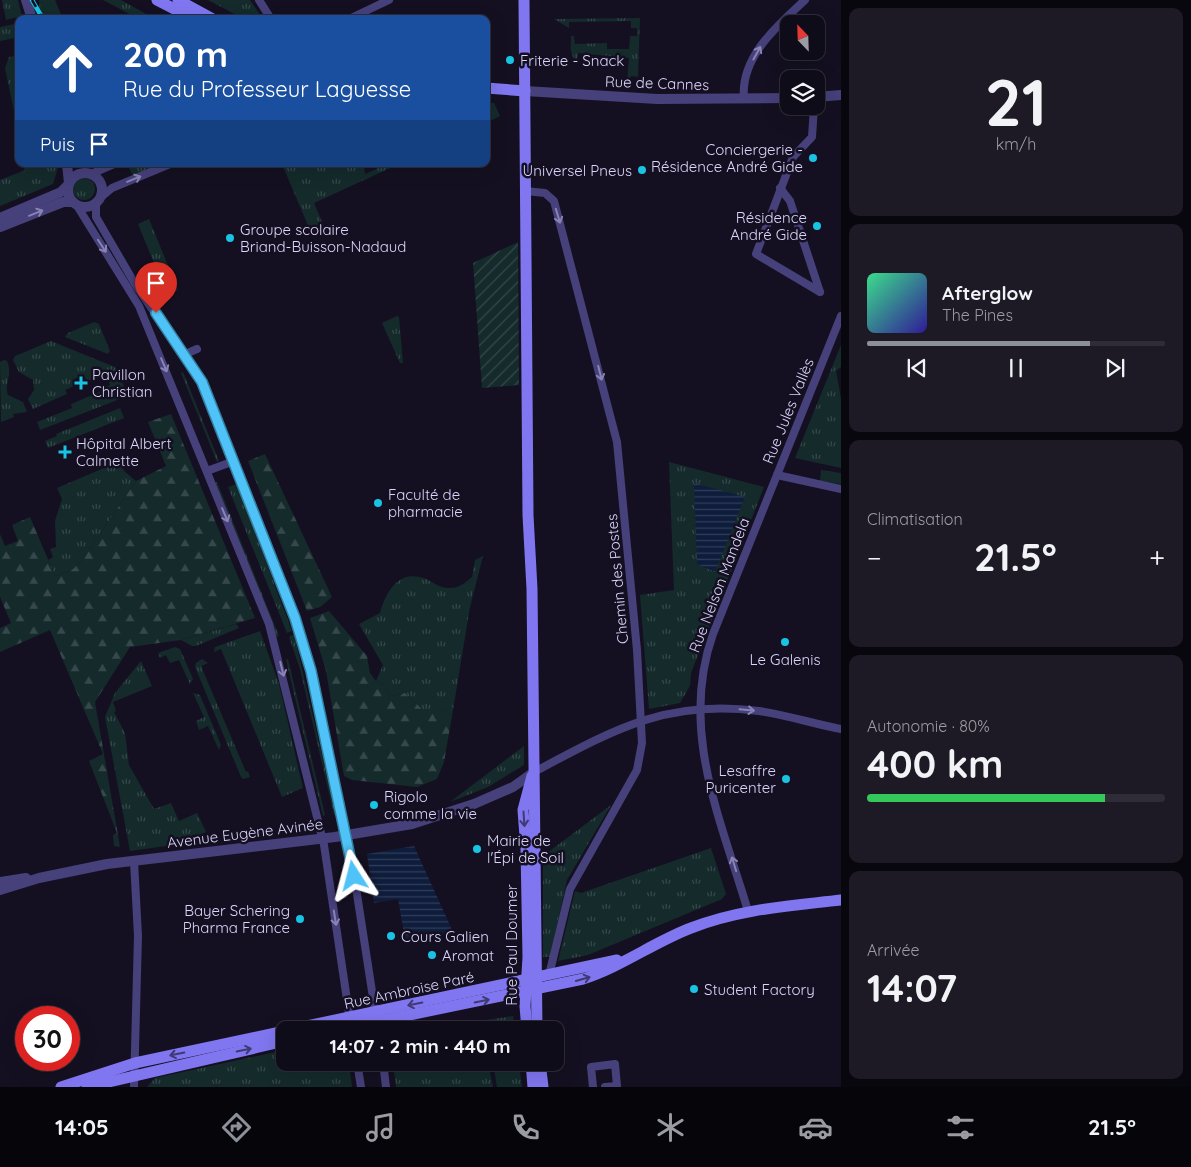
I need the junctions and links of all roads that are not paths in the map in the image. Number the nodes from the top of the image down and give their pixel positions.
1 (26, 0) edge
2 (31, 0) edge
3 (157, 0) edge
4 (259, 0) edge
5 (388, 0) edge
6 (524, 0) edge
7 (805, 0) edge
8 (183, 1) edge
9 (32, 15) edge
10 (33, 15) edge
11 (186, 15) edge
12 (206, 15) edge
13 (269, 15) edge
14 (357, 15) edge
15 (490, 88) edge
16 (525, 91) junction
17 (841, 95) edge
18 (825, 96) edge
19 (780, 98) edge
20 (744, 99) junction
21 (813, 115) edge
22 (67, 167) edge
23 (82, 167) edge
24 (106, 167) edge
25 (163, 167) edge
26 (89, 173) junction
27 (68, 184) junction
28 (780, 188) junction
29 (525, 191) junction
30 (98, 200) junction
31 (74, 203) junction
32 (0, 218) edge
33 (0, 227) edge
34 (839, 320) edge
35 (197, 349) dead end
36 (183, 355) junction
37 (234, 461) junction
38 (206, 471) junction
39 (777, 475) junction
40 (841, 489) edge
41 (699, 708) junction
42 (641, 720) junction
43 (841, 729) edge
44 (534, 772) junction
45 (347, 836) junction
46 (322, 839) junction
47 (134, 861) junction
48 (39, 878) junction
49 (0, 882) edge
50 (0, 890) edge
51 (841, 900) edge
52 (748, 911) junction
53 (637, 953) junction
54 (549, 975) junction
55 (531, 979) junction
56 (531, 991) junction
57 (350, 1021) edge
58 (377, 1021) edge
59 (381, 1021) edge
60 (382, 1021) edge
61 (528, 1021) edge
62 (536, 1021) edge
63 (276, 1033) edge
64 (276, 1043) edge
65 (135, 1069) junction
66 (358, 1071) edge
67 (384, 1071) edge
68 (531, 1071) edge
69 (541, 1071) edge
70 (61, 1087) edge
71 (87, 1087) edge
72 (134, 1087) edge
73 (361, 1087) edge
74 (386, 1087) edge
75 (533, 1087) edge
76 (543, 1087) edge
77 (593, 1087) edge
78 (605, 1087) edge

1 - 9 street
2 - 10 street
3 - 11 main road
4 - 13 street
5 - 14 street
6 - 16 main road, Rue Paul Doumer
20 -> 7 street
8 - 12 main road
15 - 16 main road
16 - 20 street, Rue de Cannes
16 - 29 main road, Rue Paul Doumer
17 - 18 street
19 - 20 street, Rue de Cannes
21 - 28 street
22 - 27 street
23 - 26 street
24 - 26 street
30 -> 25 street
26 - 27 street
26 - 30 street
27 - 31 street
27 - 32 street
28 - 28 street
29 -> 42 street, Chemin des Postes
29 - 44 main road, Rue Paul Doumer
30 - 31 street
30 - 36 street
33 -> 31 street
31 -> 38 street
34 - 39 street, Rue Jules Vallès
35 - 36 street
36 - 37 street
37 - 38 street
37 - 45 street
38 -> 46 street
39 - 40 street, Rue Jules Vallès
39 - 41 street, Rue Nelson Mandela
41 - 42 street
41 -> 43 street
52 -> 41 street, Rue Nelson Mandela
42 - 44 street
42 - 54 street, Chemin des Postes
44 - 45 street, Avenue Eugène Avinée
44 - 55 main road, Rue Paul Doumer
45 - 46 street, Avenue Eugène Avinée
45 - 58 street
46 - 47 street, Avenue Eugène Avinée
46 -> 57 street
47 - 48 street, Avenue Eugène Avinée
47 - 65 street
48 - 49 street, Avenue Eugène Avinée
48 - 50 street, Avenue Eugène Avinée
51 - 52 main road
52 - 53 main road
53 - 54 main road, Rue Ambroise Paré
56 -> 53 main road, Rue Ambroise Paré
54 - 55 main road, Rue Ambroise Paré
55 - 56 main road, Rue Paul Doumer
55 -> 59 main road, Rue Ambroise Paré
60 -> 56 main road, Rue Ambroise Paré
56 - 61 main road, Rue Paul Doumer
56 - 62 main road, Rue Paul Doumer
63 -> 65 main road, Rue Ambroise Paré
65 -> 64 main road, Rue Ambroise Paré
65 - 70 main road, Rue Ambroise Paré
65 - 71 main road, Rue Ambroise Paré
65 - 72 street
66 - 73 street
67 - 74 street
68 - 75 main road
69 - 76 main road
77 - 78 street

